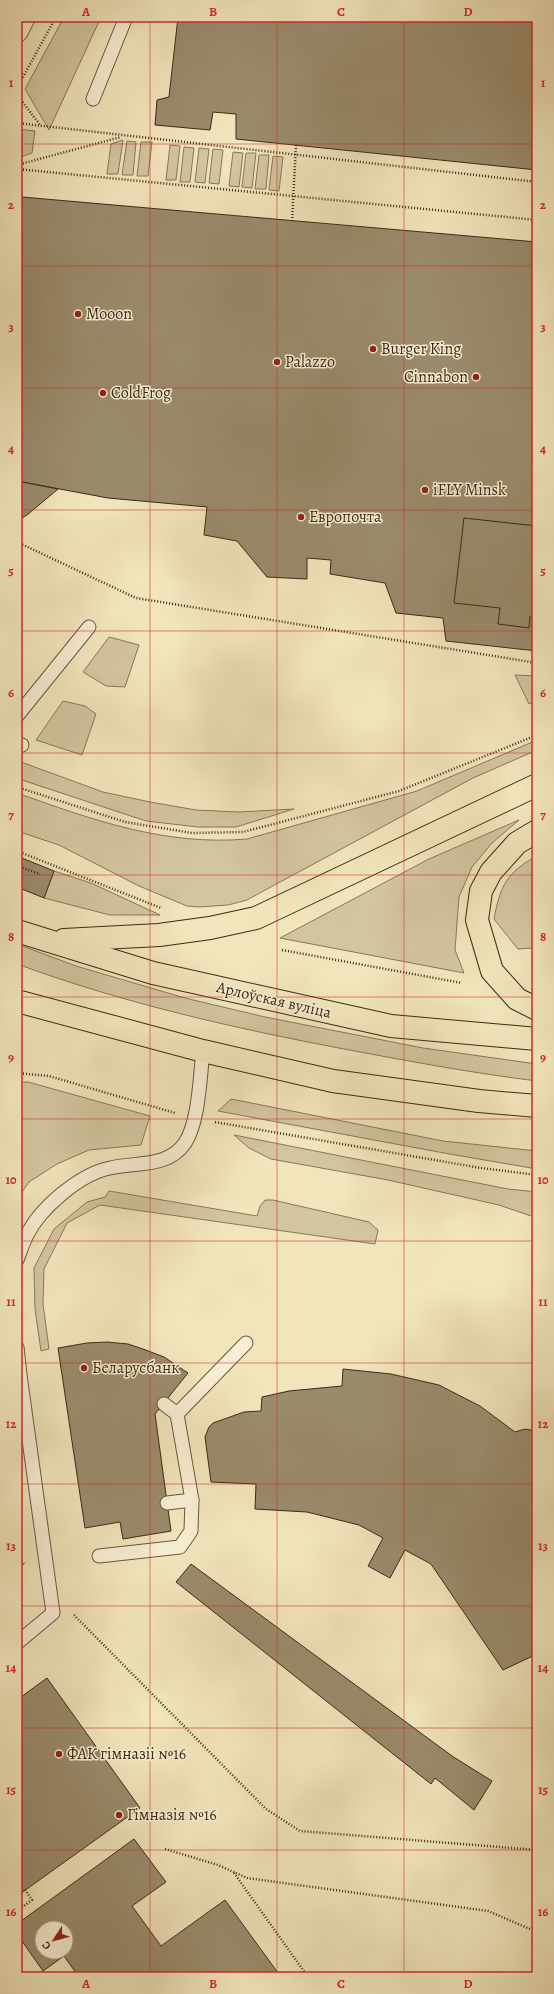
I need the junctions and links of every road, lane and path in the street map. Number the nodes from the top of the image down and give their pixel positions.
1 (24, 17) edge
2 (56, 17) edge
3 (126, 17) edge
4 (17, 31) edge
5 (17, 88) edge
6 (17, 95) edge
7 (93, 99) dead end
8 (17, 123) edge
9 (41, 127) junction
10 (124, 136) junction
11 (296, 146) dead end
12 (17, 165) edge
13 (17, 169) edge
14 (537, 182) edge
15 (537, 220) edge
16 (292, 221) dead end
17 (17, 542) edge
18 (89, 627) dead end
19 (537, 662) edge
20 (17, 716) edge
21 (537, 735) edge
22 (537, 785) edge
23 (17, 787) edge
24 (537, 830) edge
25 (17, 851) edge
26 (17, 866) edge
27 (40, 874) dead end
28 (168, 911) dead end
29 (17, 931) edge
30 (44, 940) junction
31 (282, 950) dead end
32 (462, 983) dead end
33 (17, 1001) edge
34 (537, 1009) edge
35 (537, 1039) edge
36 (203, 1051) junction
37 (17, 1073) edge
38 (537, 1106) edge
39 (195, 1119) junction
40 (537, 1175) edge
41 (17, 1260) edge
42 (246, 1343) dead end
43 (17, 1347) edge
44 (19, 1375) edge
45 (164, 1404) dead end
46 (177, 1414) junction
47 (192, 1500) junction
48 (167, 1503) dead end
49 (99, 1556) dead end
50 (17, 1557) edge
51 (50, 1591) junction
52 (17, 1643) edge
53 (165, 1849) dead end
54 (537, 1850) edge
55 (233, 1872) junction
56 (25, 1890) dead end
57 (17, 1911) edge
58 (537, 1932) edge
59 (308, 1977) edge

1 - 4 street
2 - 5 path
3 - 7 lane
6 - 9 path
8 - 9 path
9 - 10 path
10 - 12 path
10 - 14 path
11 - 16 path, bridge
13 - 15 path
17 - 19 path
18 - 20 lane
21 - 23 path
22 - 30 main road
24 - 34 main road
25 - 28 path
26 - 27 path
29 - 30 main road, Арлоўская вуліца
30 - 35 main road, Арлоўская вуліца
31 - 32 path
33 - 36 main road
36 - 38 main road
36 - 39 lane
37 - 39 path
39 - 40 path
39 - 41 lane
42 - 46 lane
43 - 44 lane
44 - 51 lane
45 - 46 lane
46 - 47 lane
47 - 48 lane
47 - 49 lane
50 - 51 path
51 - 52 lane
51 - 54 path
53 - 55 path
55 - 58 path
55 - 59 path
56 - 57 path

